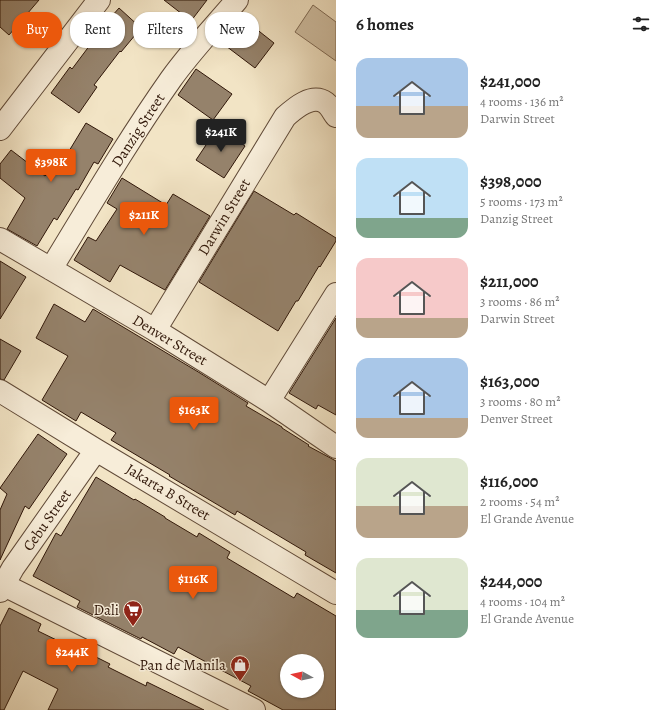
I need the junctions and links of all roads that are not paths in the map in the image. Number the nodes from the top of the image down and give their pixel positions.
1 (99, 0) edge
2 (238, 0) edge
3 (336, 116) edge
4 (0, 129) edge
5 (0, 239) edge
6 (52, 270) junction
7 (336, 295) edge
8 (155, 330) junction
9 (0, 391) edge
10 (269, 401) junction
11 (336, 447) edge
12 (96, 450) junction
13 (1, 586) edge
14 (336, 592) edge
15 (254, 710) edge

1 - 4 street
2 - 6 street, Danzig Street
3 - 8 street, Darwin Street
5 - 6 street, Denver Street
6 - 8 street, Denver Street
7 - 10 street
8 - 10 street, Denver Street
9 - 12 street, Jakarta B Street
10 - 11 street, Denver Street
12 - 13 street, Cebu Street
12 - 14 street, Jakarta B Street
13 - 15 street

